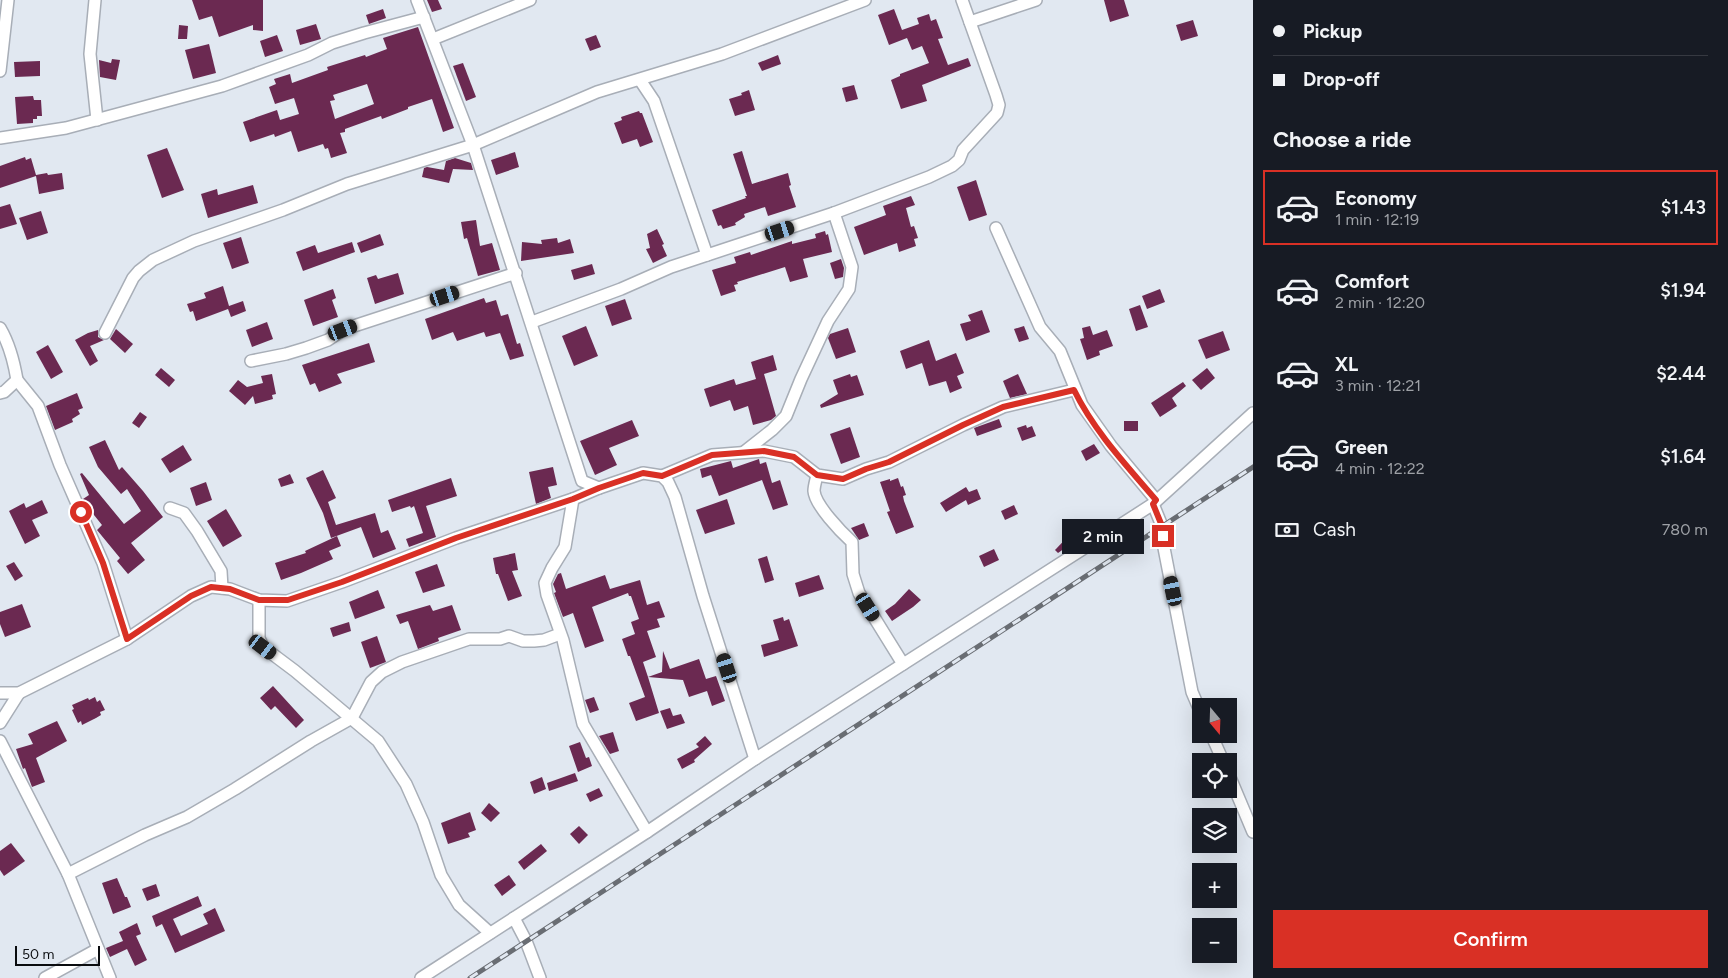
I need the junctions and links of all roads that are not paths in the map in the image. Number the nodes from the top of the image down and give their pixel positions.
1 (8, 0) edge
2 (95, 0) edge
3 (418, 0) edge
4 (530, 0) edge
5 (865, 0) edge
6 (962, 0) edge
7 (1036, 0) edge
8 (424, 17) junction
9 (970, 22) junction
10 (434, 39) junction
11 (0, 70) edge
12 (640, 80) junction
13 (97, 120) junction
14 (0, 138) edge
15 (473, 145) junction
16 (834, 213) junction
17 (996, 228) dead end
18 (708, 255) junction
19 (516, 273) junction
20 (532, 322) junction
21 (0, 328) edge
22 (105, 333) dead end
23 (251, 361) dead end
24 (17, 380) junction
25 (1074, 390) junction
26 (0, 393) edge
27 (1253, 413) edge
28 (744, 452) junction
29 (817, 475) junction
30 (662, 476) junction
31 (599, 488) junction
32 (573, 499) junction
33 (1155, 502) junction
34 (170, 508) dead end
35 (222, 588) junction
36 (259, 600) junction
37 (560, 634) junction
38 (127, 639) junction
39 (903, 664) junction
40 (0, 693) edge
41 (19, 693) junction
42 (1195, 698) edge
43 (352, 718) junction
44 (0, 723) edge
45 (0, 741) edge
46 (756, 759) junction
47 (1237, 795) edge
48 (647, 832) junction
49 (1253, 832) edge
50 (68, 874) junction
51 (514, 918) junction
52 (490, 934) junction
53 (98, 948) junction
54 (45, 978) edge
55 (110, 978) edge
56 (421, 978) edge
57 (540, 978) edge

1 - 11 street
2 - 13 street
3 - 8 street
4 - 10 street
5 - 12 street
6 - 9 street
7 - 9 street
8 - 10 street
8 - 13 street
9 - 16 street
10 - 15 street
12 - 15 street
12 - 18 street
13 - 14 street
15 - 19 street
15 - 22 street
16 - 18 street
16 - 28 street
17 - 25 street
18 - 20 street
19 - 20 street
19 - 23 street
20 - 31 street
21 - 24 street
24 - 26 street
24 - 38 street
25 - 29 street
25 - 33 street
27 - 33 street
28 - 29 street
28 - 30 street
29 - 39 street
30 - 31 street
30 - 46 street
31 - 32 street
32 - 36 street
32 - 37 street
33 - 39 street
33 - 42 street
34 - 35 street
35 - 36 street
35 - 38 street
36 - 43 street
37 - 43 street
37 - 48 street
38 - 41 street
39 - 46 street
40 - 41 street
41 - 44 street
43 - 50 street
43 - 52 street
45 - 50 street
46 - 48 street
47 - 49 street
48 - 51 street
50 - 53 street
51 - 52 street
51 - 57 street
52 - 56 street
53 - 54 street
53 - 55 street

